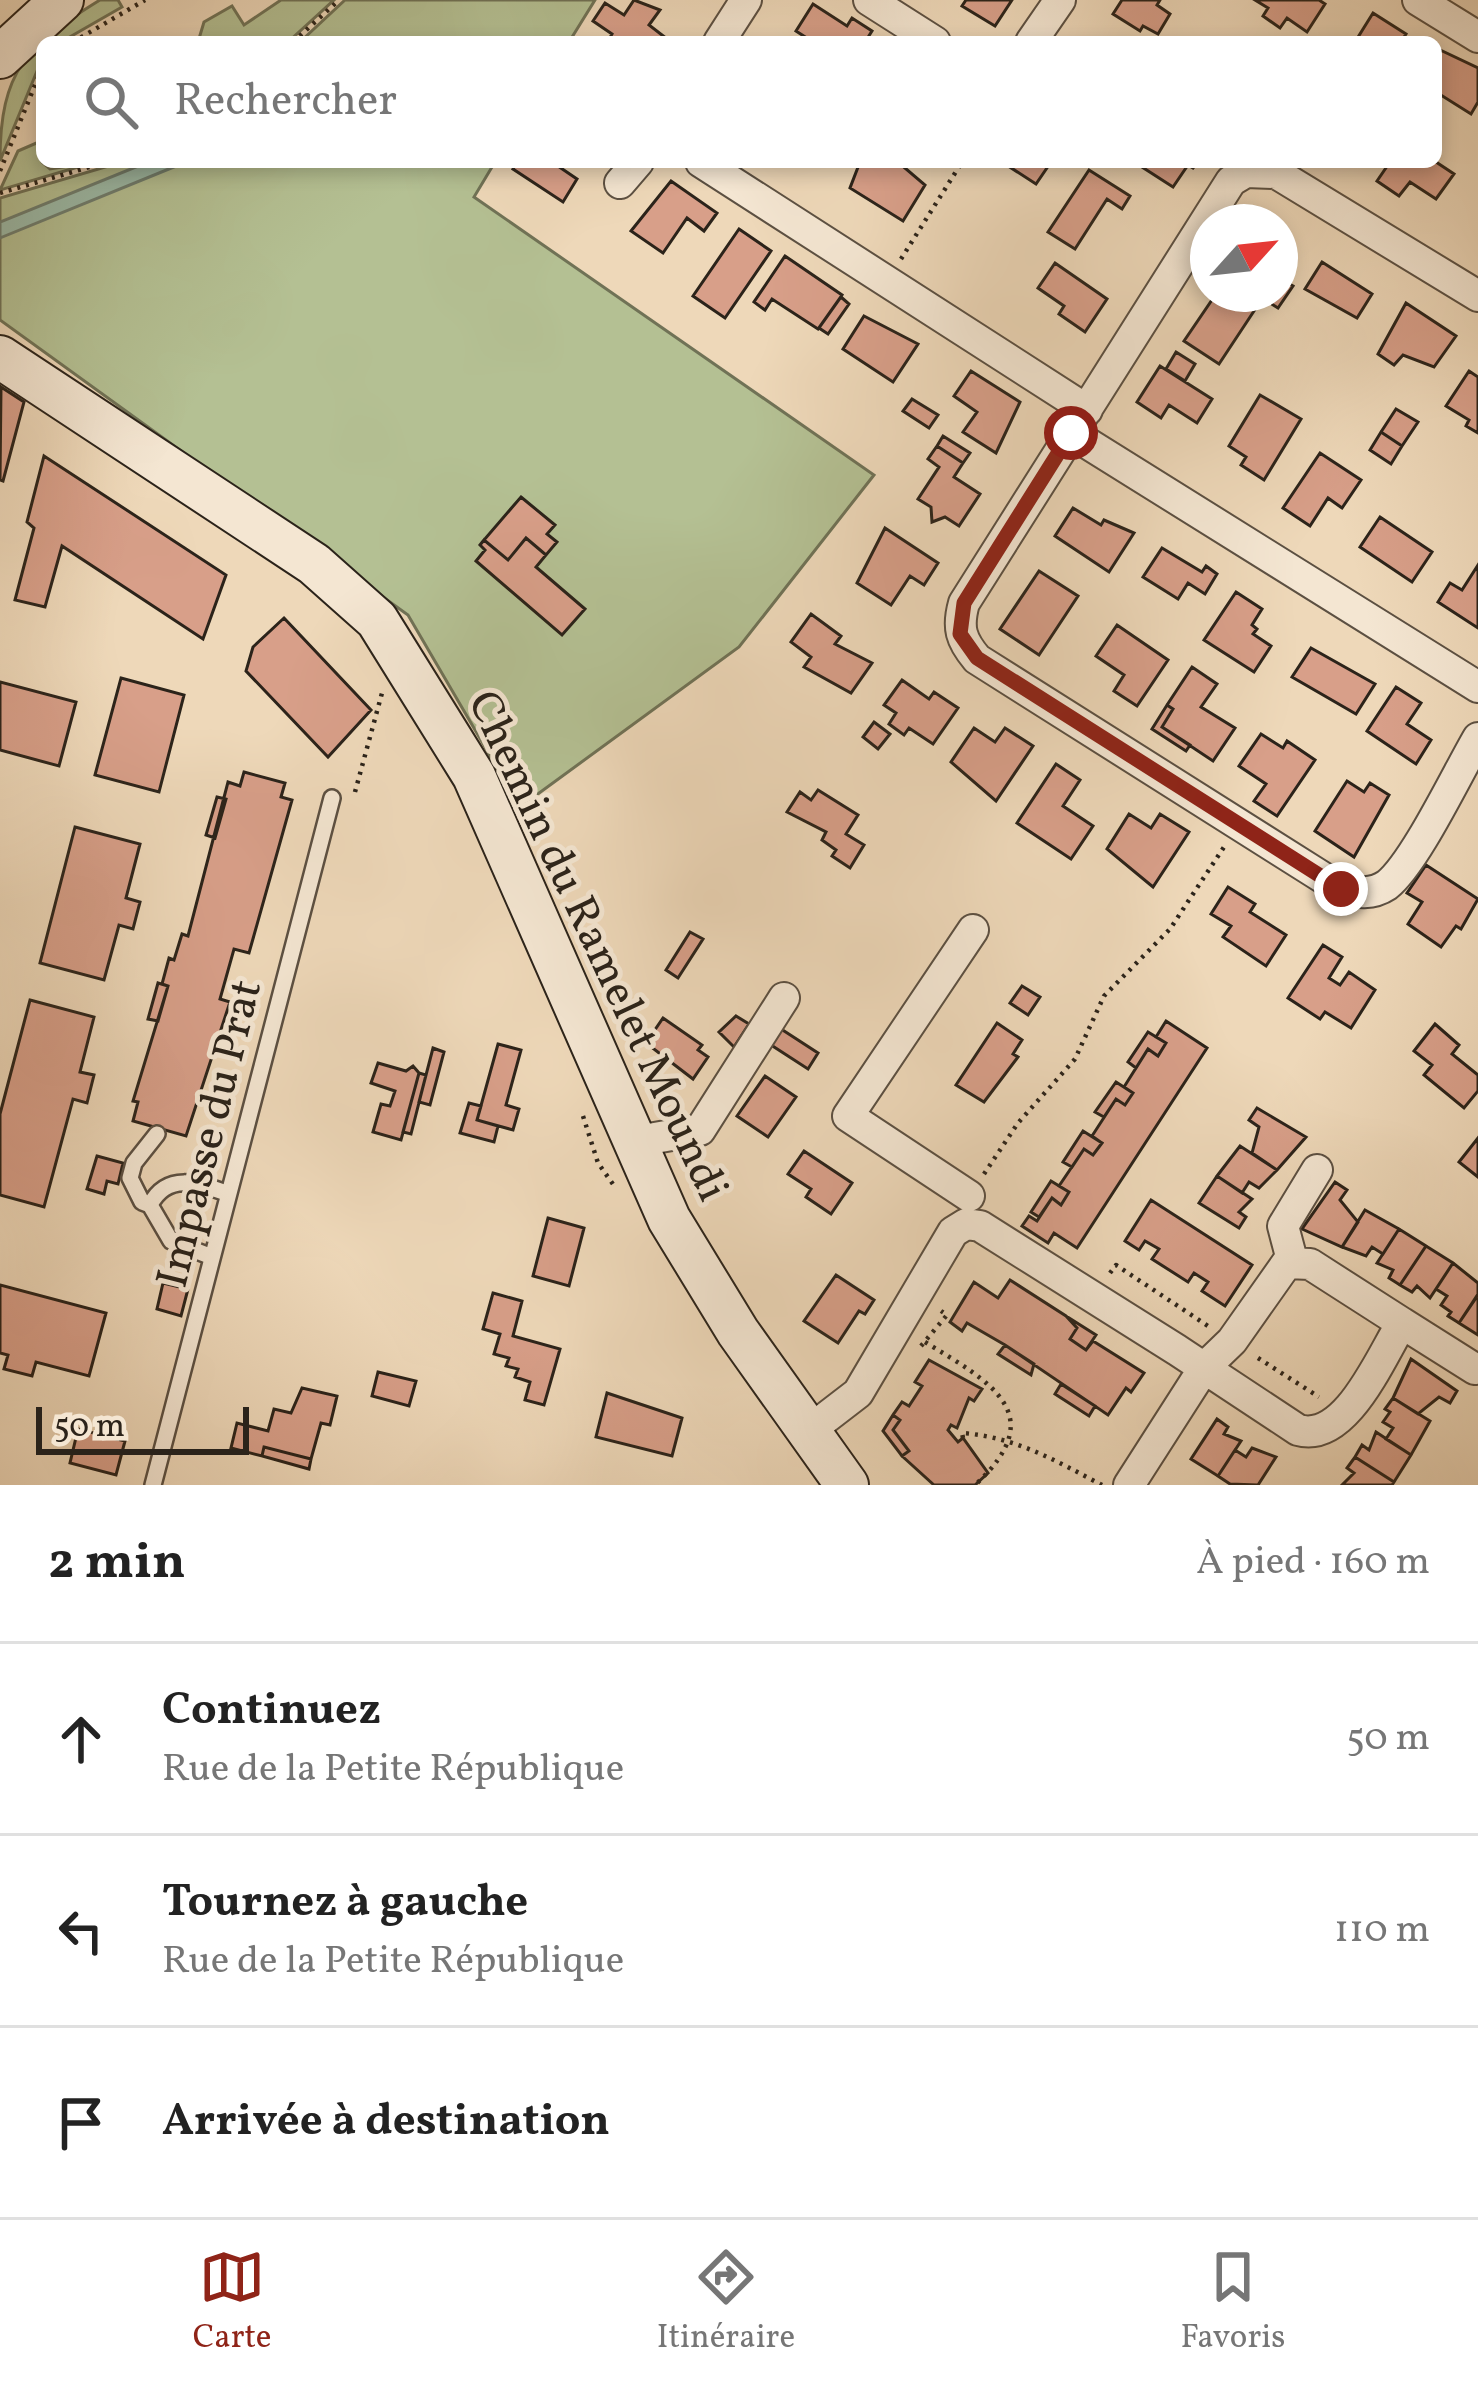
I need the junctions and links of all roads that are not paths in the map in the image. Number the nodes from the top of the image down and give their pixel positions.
1 (62, 0) edge
2 (746, 0) edge
3 (869, 0) edge
4 (1060, 0) edge
5 (1418, 0) edge
6 (723, 36) edge
7 (926, 36) edge
8 (1035, 36) edge
9 (1478, 37) edge
10 (0, 57) edge
11 (710, 168) edge
12 (1478, 296) edge
13 (8, 357) edge
14 (1079, 421) junction
15 (1478, 687) edge
16 (1478, 738) edge
17 (332, 798) dead end
18 (973, 930) dead end
19 (784, 998) dead end
20 (157, 1134) dead end
21 (632, 1142) junction
22 (1317, 1170) dead end
23 (226, 1193) junction
24 (150, 1205) junction
25 (970, 1210) junction
26 (212, 1257) junction
27 (1292, 1261) junction
28 (1402, 1323) junction
29 (1204, 1367) junction
30 (1475, 1369) edge
31 (806, 1432) junction
32 (152, 1485) edge
33 (847, 1485) edge
34 (1130, 1485) edge

1 - 10 main road
2 - 6 street
3 - 7 street
4 - 8 street
5 - 9 street
11 - 14 street
12 - 14 street
13 - 21 main road, Chemin du Ramelet Moundi
14 - 15 street
14 - 16 street
17 - 23 lane, Impasse du Prat
18 - 25 street
19 - 21 street
20 - 24 lane
21 - 31 main road, Chemin du Ramelet Moundi
22 - 27 street
23 - 24 lane
23 - 26 lane, Impasse du Prat
24 - 26 lane
25 - 29 street
25 - 31 street
26 - 32 lane, Impasse du Prat
27 - 28 street
27 - 29 street
28 - 29 street
28 - 30 street
29 - 34 street
31 - 33 main road, Chemin du Ramelet Moundi

